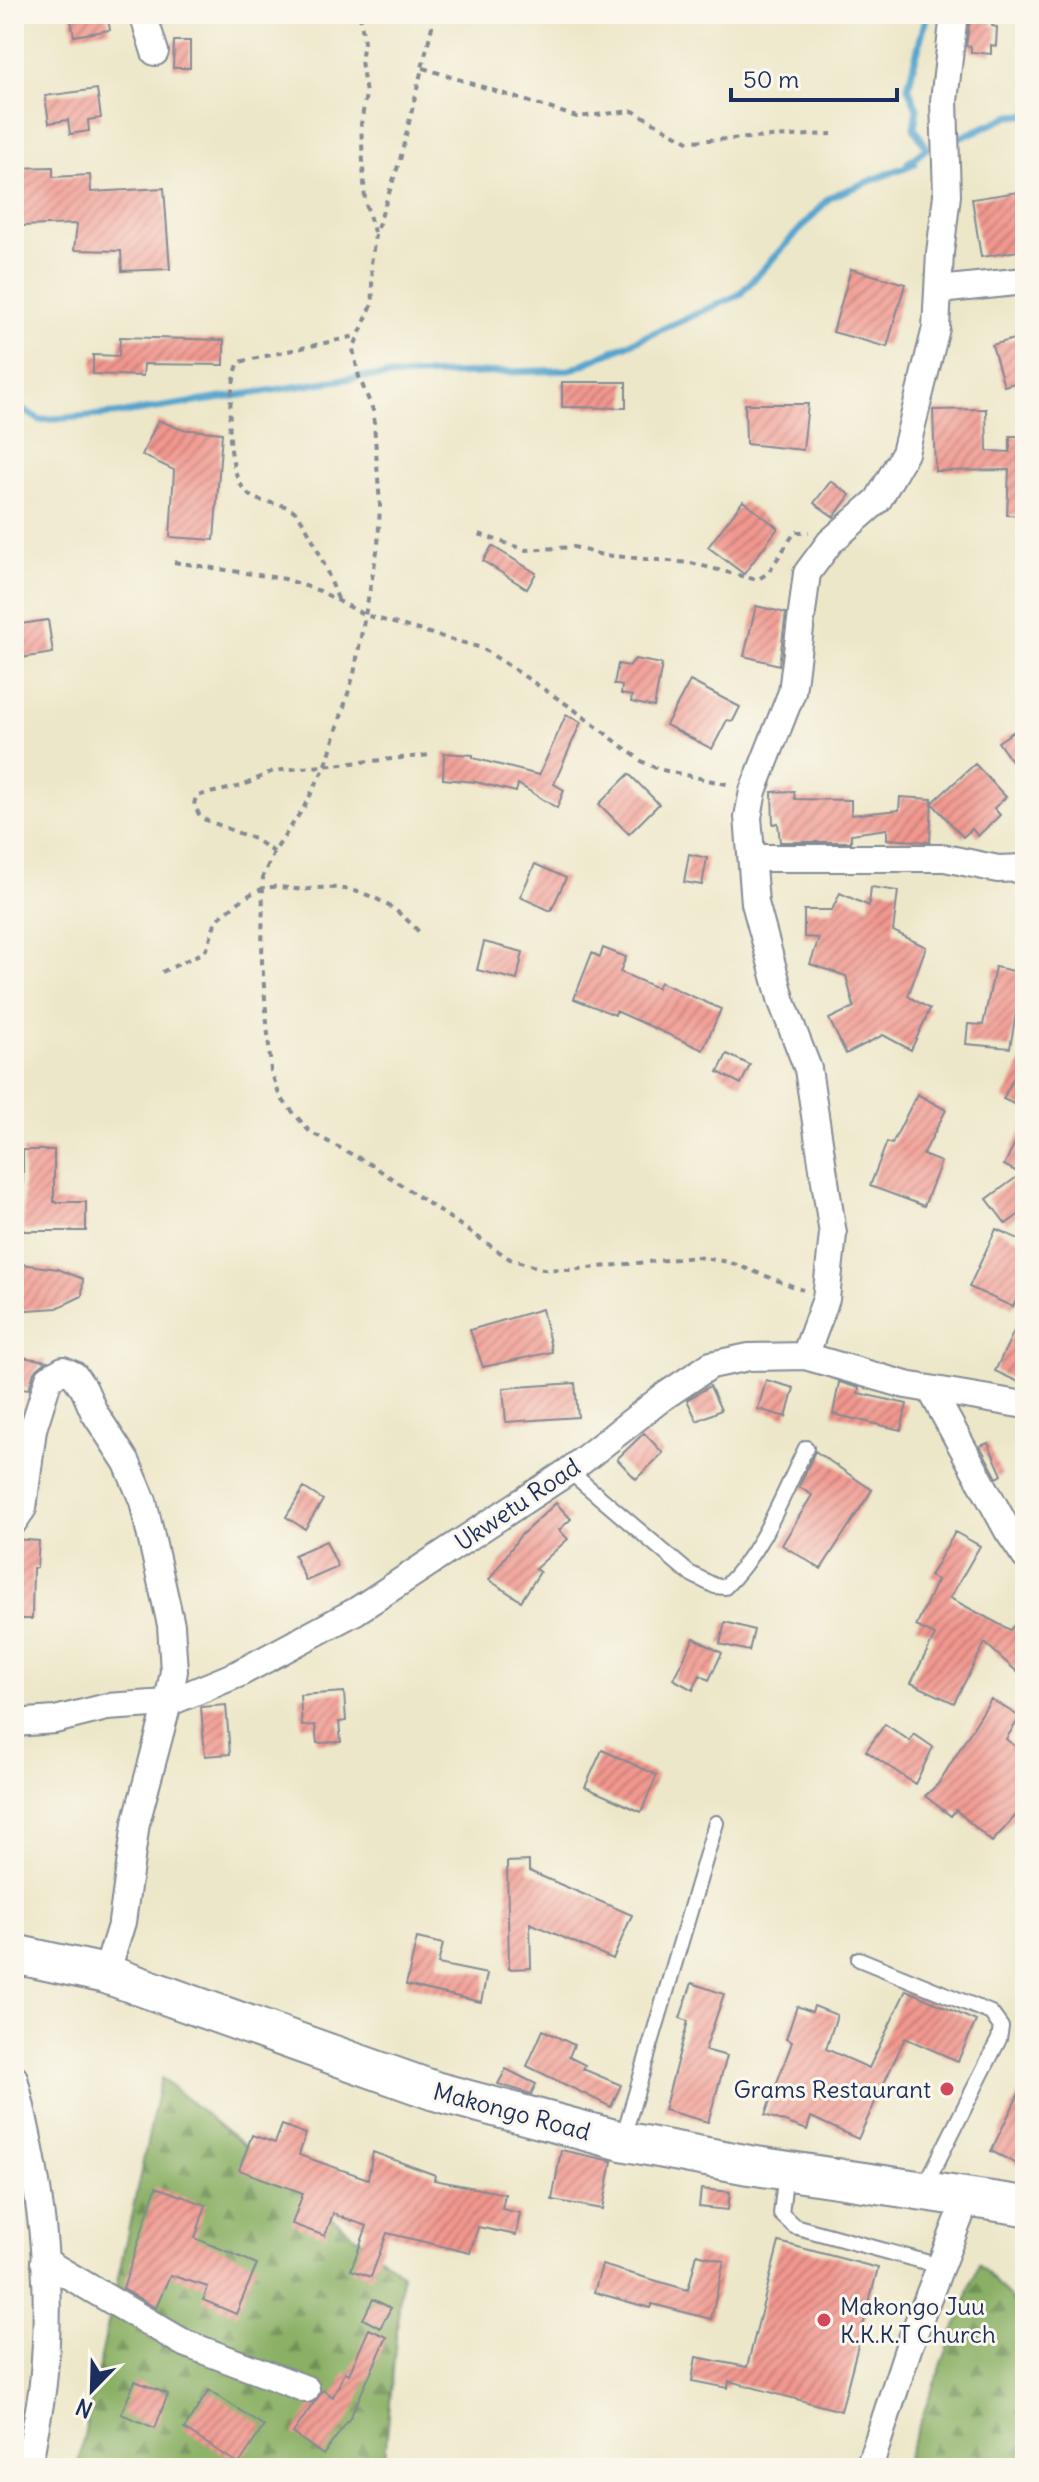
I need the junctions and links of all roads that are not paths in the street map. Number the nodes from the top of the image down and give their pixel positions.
1 (143, 14) edge
2 (954, 14) edge
3 (155, 52) dead end
4 (1025, 281) edge
5 (939, 290) junction
6 (753, 858) junction
7 (1025, 868) edge
8 (805, 1356) junction
9 (931, 1390) junction
10 (1025, 1405) edge
11 (806, 1448) dead end
12 (569, 1471) junction
13 (14, 1521) edge
14 (1025, 1556) edge
15 (168, 1703) junction
16 (14, 1723) edge
17 (716, 1823) dead end
18 (14, 1954) edge
19 (859, 1959) dead end
20 (106, 1974) junction
21 (14, 2078) edge
22 (622, 2141) junction
23 (787, 2171) junction
24 (922, 2192) junction
25 (967, 2198) junction
26 (1025, 2206) edge
27 (44, 2261) junction
28 (940, 2266) junction
29 (306, 2389) dead end
30 (29, 2468) edge
31 (869, 2468) edge

1 - 3 street
2 - 5 street
4 - 5 street
5 - 6 street
6 - 7 street
6 - 8 street
8 - 9 street, Ukwetu Road
8 - 12 street, Ukwetu Road
9 - 10 street, Ukwetu Road
9 - 14 street
11 - 12 lane
12 - 15 street, Ukwetu Road
13 - 15 street
15 - 16 street, Ukwetu Road
15 - 20 street
17 - 22 lane
18 - 20 street, Makongo Road
19 - 24 lane
20 - 22 street, Makongo Road
21 - 27 street
22 - 23 street, Makongo Road
23 - 24 street, Makongo Road
23 - 28 lane
24 - 25 street, Makongo Road
25 - 26 street, Makongo Road
25 - 28 street
27 - 29 street
27 - 30 street
28 - 31 street

